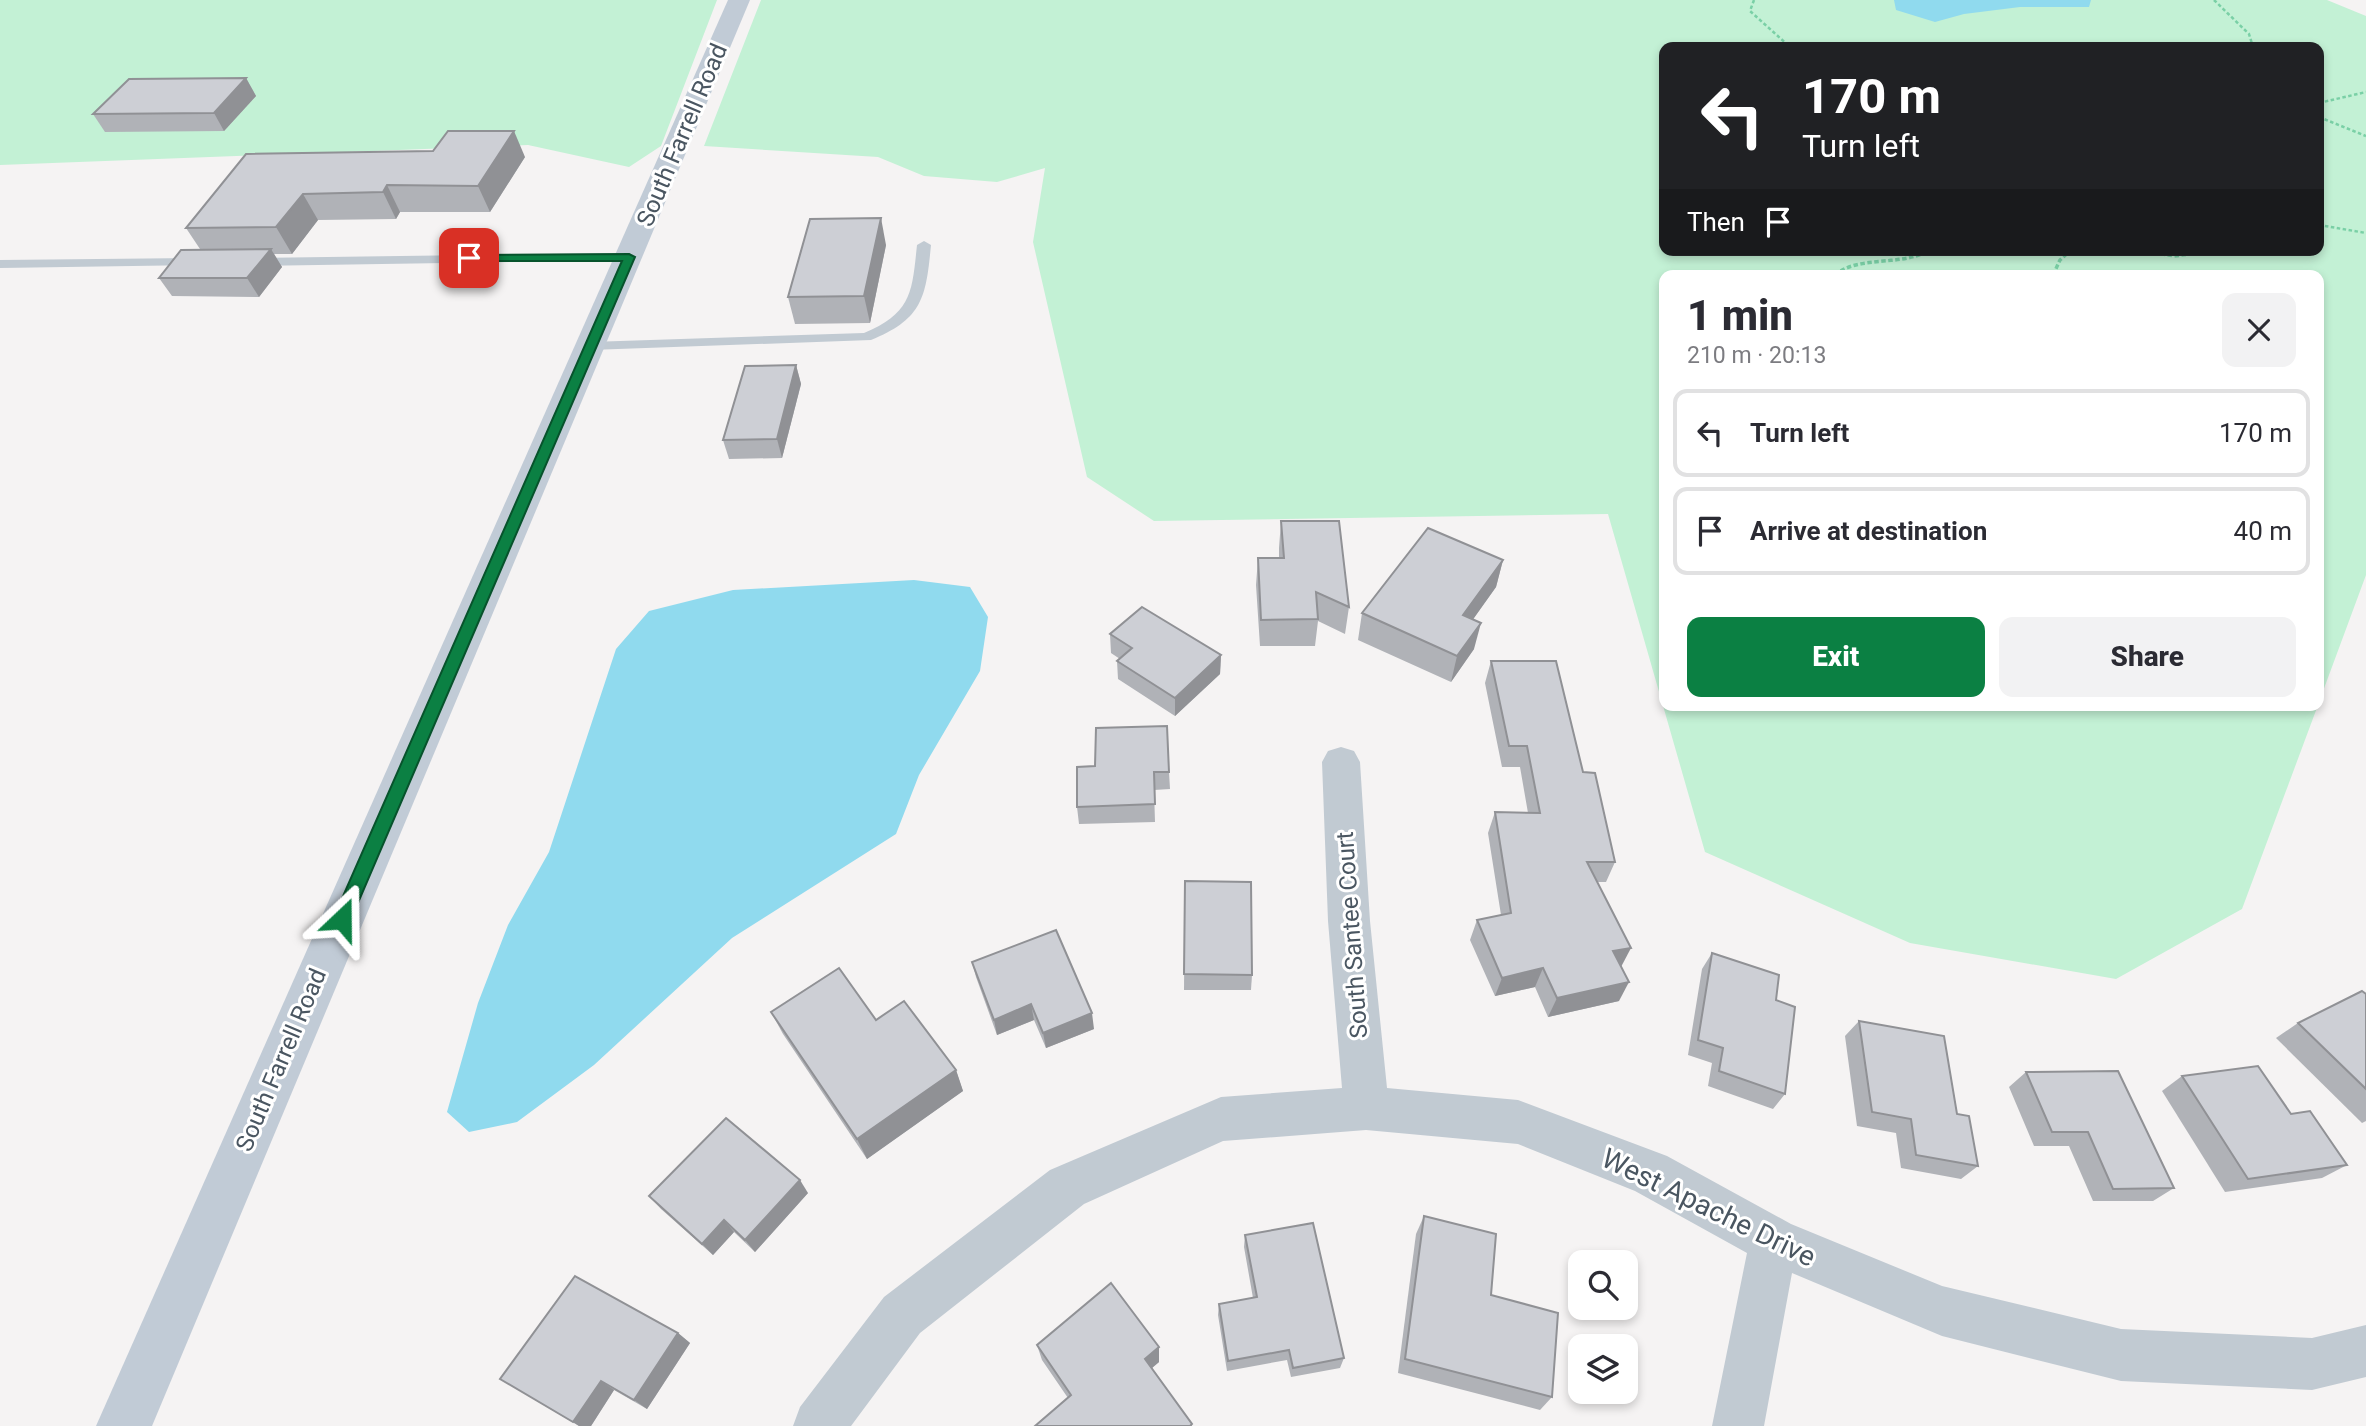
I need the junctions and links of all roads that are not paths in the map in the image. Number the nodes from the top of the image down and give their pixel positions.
1 (739, 0) edge
2 (924, 245) dead end
3 (629, 257) junction
4 (206, 262) edge
5 (234, 262) edge
6 (0, 264) edge
7 (590, 346) junction
8 (1341, 762) dead end
9 (1366, 1108) junction
10 (1773, 1241) junction
11 (2366, 1351) edge
12 (124, 1426) edge
13 (820, 1426) edge
14 (1738, 1426) edge

1 - 3 street, South Farrell Road
2 - 7 lane
3 - 5 lane
3 - 7 street, South Farrell Road
4 - 6 lane
7 - 12 street, South Farrell Road
8 - 9 street, South Santee Court
9 - 10 street, West Apache Drive
9 - 13 street, West Apache Drive
10 - 11 street, West Apache Drive
10 - 14 street

